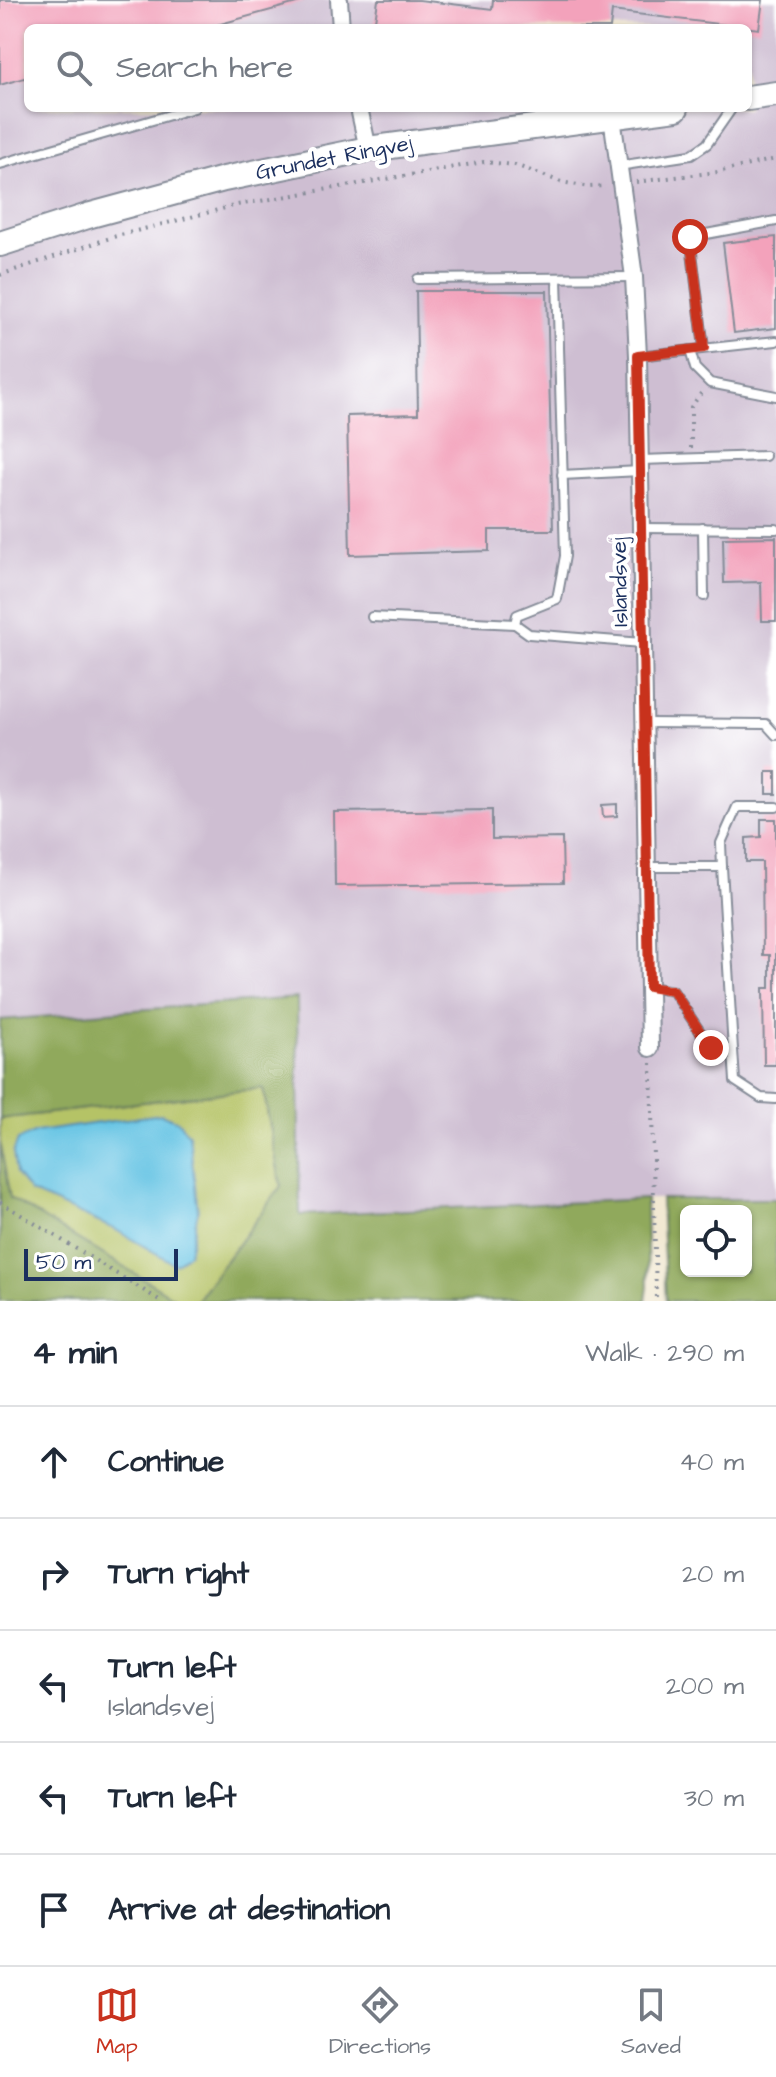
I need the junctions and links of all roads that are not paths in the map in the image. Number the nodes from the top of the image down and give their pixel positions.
1 (339, 0) edge
2 (341, 24) edge
3 (776, 94) edge
4 (752, 97) edge
5 (180, 112) edge
6 (360, 112) edge
7 (648, 112) edge
8 (729, 112) edge
9 (612, 117) junction
10 (368, 149) junction
11 (0, 164) edge
12 (617, 166) junction
13 (776, 221) edge
14 (0, 244) edge
15 (634, 277) junction
16 (557, 278) junction
17 (418, 279) dead end
18 (776, 341) edge
19 (704, 348) junction
20 (690, 350) junction
21 (638, 356) junction
22 (776, 396) edge
23 (765, 456) dead end
24 (640, 466) junction
25 (562, 475) junction
26 (641, 528) junction
27 (703, 528) junction
28 (776, 529) edge
29 (704, 596) dead end
30 (372, 617) dead end
31 (515, 624) junction
32 (643, 643) junction
33 (645, 723) junction
34 (776, 735) edge
35 (776, 807) edge
36 (648, 867) junction
37 (722, 867) junction
38 (649, 987) junction
39 (650, 1048) road end
40 (733, 1050) junction
41 (776, 1099) edge

1 - 2 street
3 - 4 street
5 - 11 lane
6 - 10 street
7 - 9 street, Grundet Ringvej
8 - 12 lane
9 - 10 street, Grundet Ringvej
9 - 12 street, Islandsvej
10 - 14 street, Grundet Ringvej
12 - 15 street, Islandsvej
13 - 19 lane
15 - 16 lane
15 - 21 street, Islandsvej
16 - 17 lane
16 - 25 lane
18 - 19 lane
19 - 20 lane
20 - 21 lane
20 - 22 lane
21 - 24 street, Islandsvej
23 - 24 lane
24 - 25 lane
24 - 26 street, Islandsvej
25 - 31 lane
26 - 27 lane
26 - 32 street, Islandsvej
27 - 28 lane
27 - 29 lane
30 - 31 lane
31 - 32 lane
32 - 33 street, Islandsvej
33 - 34 lane
33 - 36 street, Islandsvej
35 - 37 lane
36 - 37 lane
36 - 38 street, Islandsvej
37 - 40 lane
38 - 39 street, Islandsvej
38 - 40 lane
40 - 41 lane

